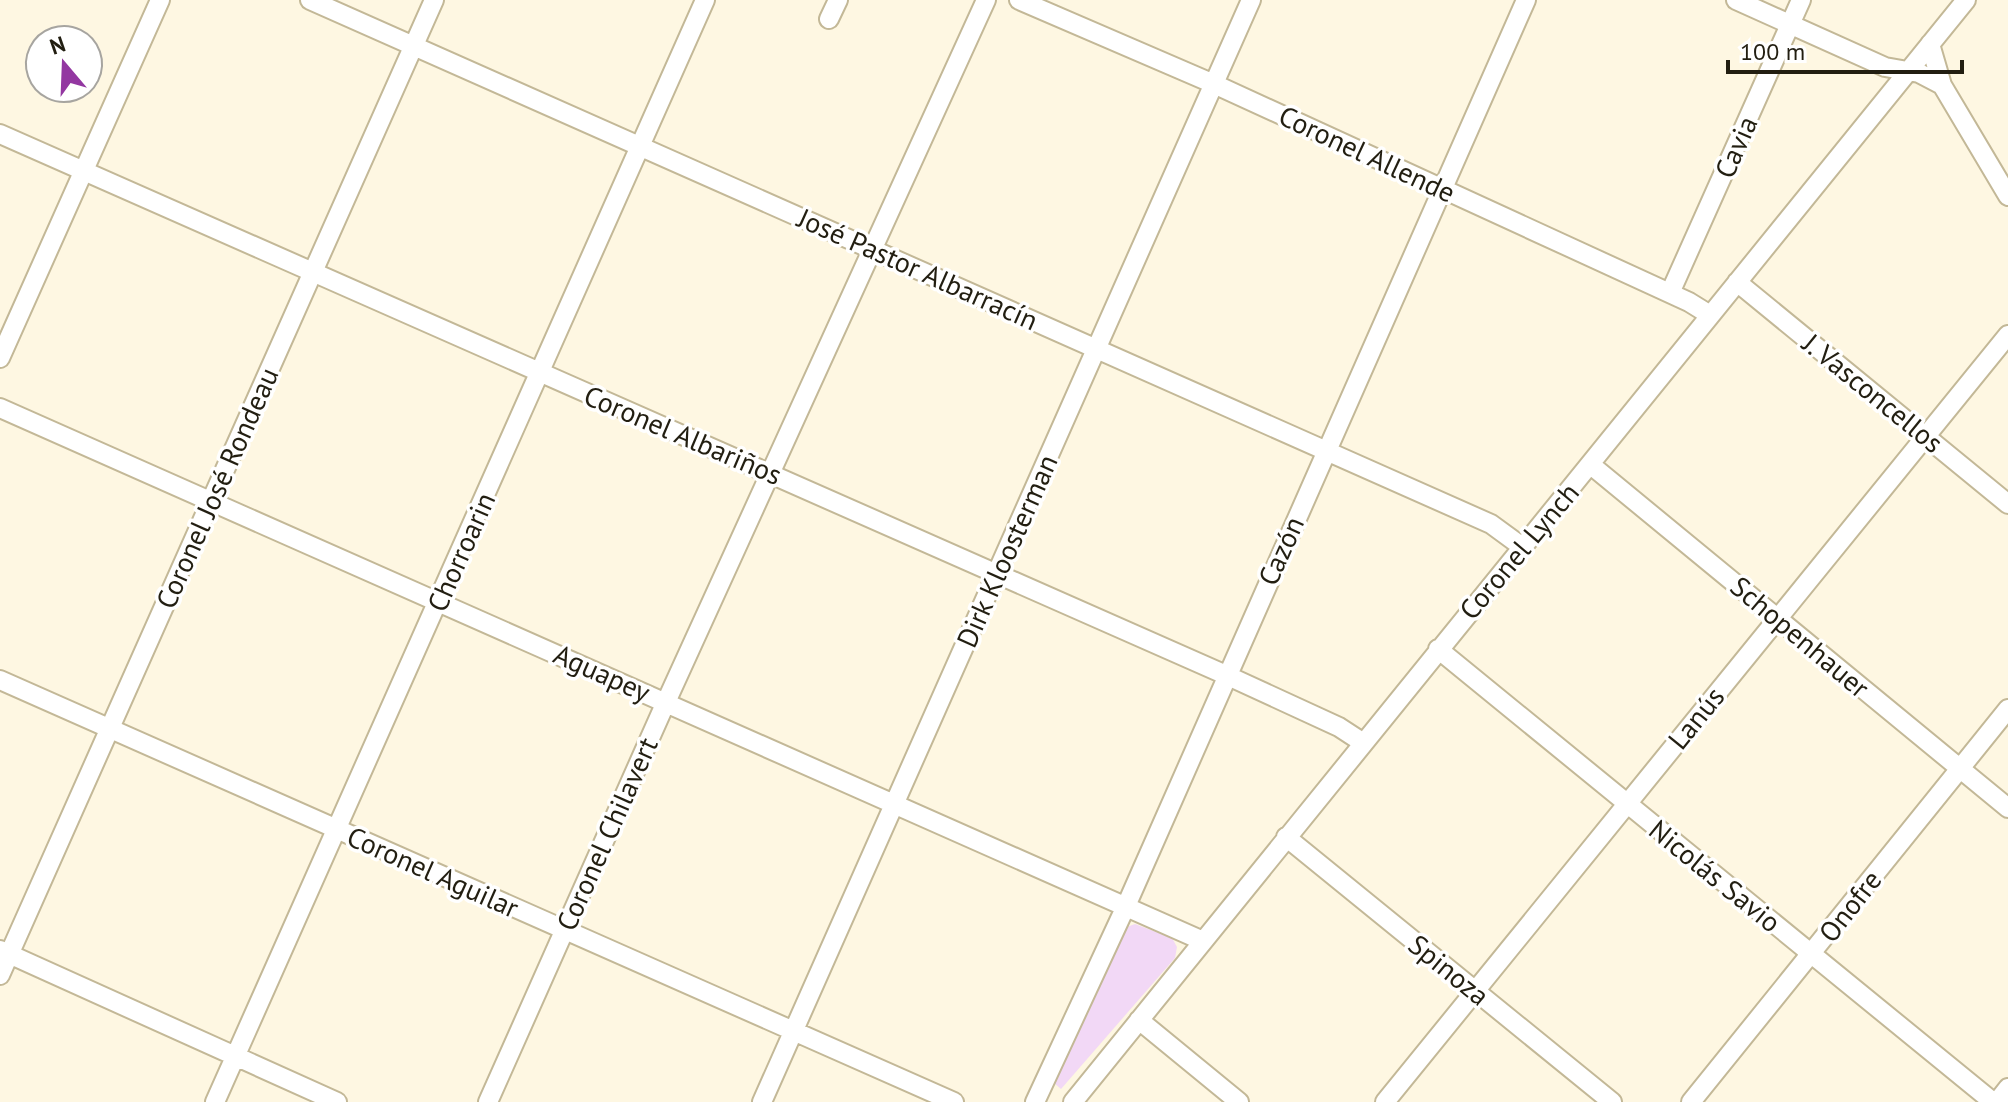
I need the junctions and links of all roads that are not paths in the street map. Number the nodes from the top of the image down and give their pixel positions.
1 (160, 0) edge
2 (310, 0) edge
3 (434, 0) edge
4 (705, 0) edge
5 (838, 0) edge
6 (986, 0) edge
7 (1019, 0) edge
8 (1251, 0) edge
9 (1526, 0) edge
10 (1736, 0) edge
11 (1801, 0) edge
12 (1966, 0) edge
13 (829, 19) dead end
14 (1791, 24) junction
15 (1930, 44) junction
16 (414, 46) junction
17 (1906, 72) junction
18 (1214, 84) junction
19 (1942, 85) junction
20 (0, 134) edge
21 (640, 146) junction
22 (83, 170) junction
23 (1443, 190) junction
24 (2008, 196) edge
25 (872, 248) junction
26 (313, 274) junction
27 (1737, 282) junction
28 (1670, 293) junction
29 (1710, 315) junction
30 (2008, 335) edge
31 (1096, 348) junction
32 (0, 358) edge
33 (539, 373) junction
34 (0, 408) edge
35 (1926, 436) junction
36 (1326, 450) junction
37 (1591, 465) junction
38 (772, 473) junction
39 (211, 502) junction
40 (2008, 504) edge
41 (1521, 546) junction
42 (997, 575) junction
43 (440, 600) junction
44 (1776, 617) junction
45 (1438, 649) junction
46 (1226, 675) junction
47 (0, 680) edge
48 (666, 702) junction
49 (2008, 709) edge
50 (109, 729) junction
51 (1362, 742) junction
52 (1959, 769) junction
53 (894, 803) junction
54 (1626, 803) junction
55 (2008, 808) edge
56 (337, 828) junction
57 (1286, 837) junction
58 (1126, 906) junction
59 (563, 931) junction
60 (1203, 941) junction
61 (5, 952) edge
62 (1812, 954) junction
63 (0, 975) edge
64 (1475, 991) junction
65 (1139, 1020) junction
66 (794, 1031) junction
67 (235, 1056) junction
68 (2008, 1088) edge
69 (215, 1102) edge
70 (337, 1102) edge
71 (488, 1102) edge
72 (762, 1102) edge
73 (954, 1102) edge
74 (1035, 1102) edge
75 (1073, 1102) edge
76 (1239, 1102) edge
77 (1385, 1102) edge
78 (1612, 1102) edge
79 (1691, 1102) edge
80 (1995, 1102) edge

1 - 22 street
2 - 16 street, José Pastor Albarracín
3 - 16 street, Coronel José Rondeau
4 - 21 street, Chorroarin
5 - 13 street
6 - 25 street, Coronel Chilavert
7 - 18 street, Coronel Allende
8 - 18 street, Dirk Kloosterman
9 - 23 street, Cazón
10 - 14 street
11 - 14 street, Cavia
12 - 15 street, Coronel Lynch
14 - 17 street
14 - 28 street, Cavia
15 - 17 street, Coronel Lynch
15 - 19 street
16 - 21 street, José Pastor Albarracín
16 - 26 street, Coronel José Rondeau
17 - 19 street
17 - 27 street, Coronel Lynch
18 - 23 street, Coronel Allende
18 - 31 street, Dirk Kloosterman
19 - 24 street
20 - 22 street, Coronel Albariños
21 - 25 street, José Pastor Albarracín
21 - 33 street, Chorroarin
22 - 26 street, Coronel Albariños
22 - 32 street
23 - 28 street, Coronel Allende
23 - 36 street, Cazón
25 - 31 street, José Pastor Albarracín
25 - 38 street, Coronel Chilavert
26 - 33 street, Coronel Albariños
26 - 39 street, Coronel José Rondeau
27 - 29 street, Coronel Lynch
27 - 35 street, J. Vasconcellos
28 - 29 street, Coronel Allende
29 - 37 street, Coronel Lynch
30 - 35 street, Lanús
31 - 36 street, José Pastor Albarracín
31 - 42 street, Dirk Kloosterman
33 - 38 street, Coronel Albariños
33 - 43 street, Chorroarin
34 - 39 street, Aguapey
35 - 40 street, J. Vasconcellos
35 - 44 street, Lanús
36 - 41 street, José Pastor Albarracín
36 - 46 street, Cazón
37 - 41 street, Coronel Lynch
37 - 44 street, Schopenhauer
38 - 42 street, Coronel Albariños
38 - 48 street, Coronel Chilavert
39 - 43 street, Aguapey
39 - 50 street, Coronel José Rondeau
41 - 45 street, Coronel Lynch
42 - 46 street, Coronel Albariños
42 - 53 street, Dirk Kloosterman
43 - 48 street, Aguapey
43 - 56 street, Chorroarin
44 - 52 street, Schopenhauer
44 - 54 street, Lanús
45 - 51 street, Coronel Lynch
45 - 54 street, Nicolás Savio
46 - 51 street, Coronel Albariños
46 - 58 street, Cazón
47 - 50 street, Coronel Aguilar
48 - 53 street, Aguapey
48 - 59 street, Coronel Chilavert
49 - 52 street, Onofre
50 - 56 street, Coronel Aguilar
50 - 61 street, Coronel José Rondeau
51 - 57 street, Coronel Lynch
52 - 55 street, Schopenhauer
52 - 62 street, Onofre
53 - 58 street, Aguapey
53 - 66 street, Dirk Kloosterman
54 - 62 street, Nicolás Savio
54 - 64 street, Lanús
56 - 59 street, Coronel Aguilar
56 - 67 street, Chorroarin
57 - 60 street, Coronel Lynch
57 - 64 street, Spinoza
58 - 60 street, Aguapey
58 - 74 street, Cazón
59 - 66 street, Coronel Aguilar
59 - 71 street, Coronel Chilavert
60 - 65 street, Coronel Lynch
61 - 63 street, Coronel José Rondeau
61 - 67 street
62 - 79 street, Onofre
62 - 80 street, Nicolás Savio
64 - 77 street, Lanús
64 - 78 street, Spinoza
65 - 75 street, Coronel Lynch
65 - 76 street
66 - 72 street, Dirk Kloosterman
66 - 73 street, Coronel Aguilar
67 - 69 street, Chorroarin
67 - 70 street
68 - 80 street

